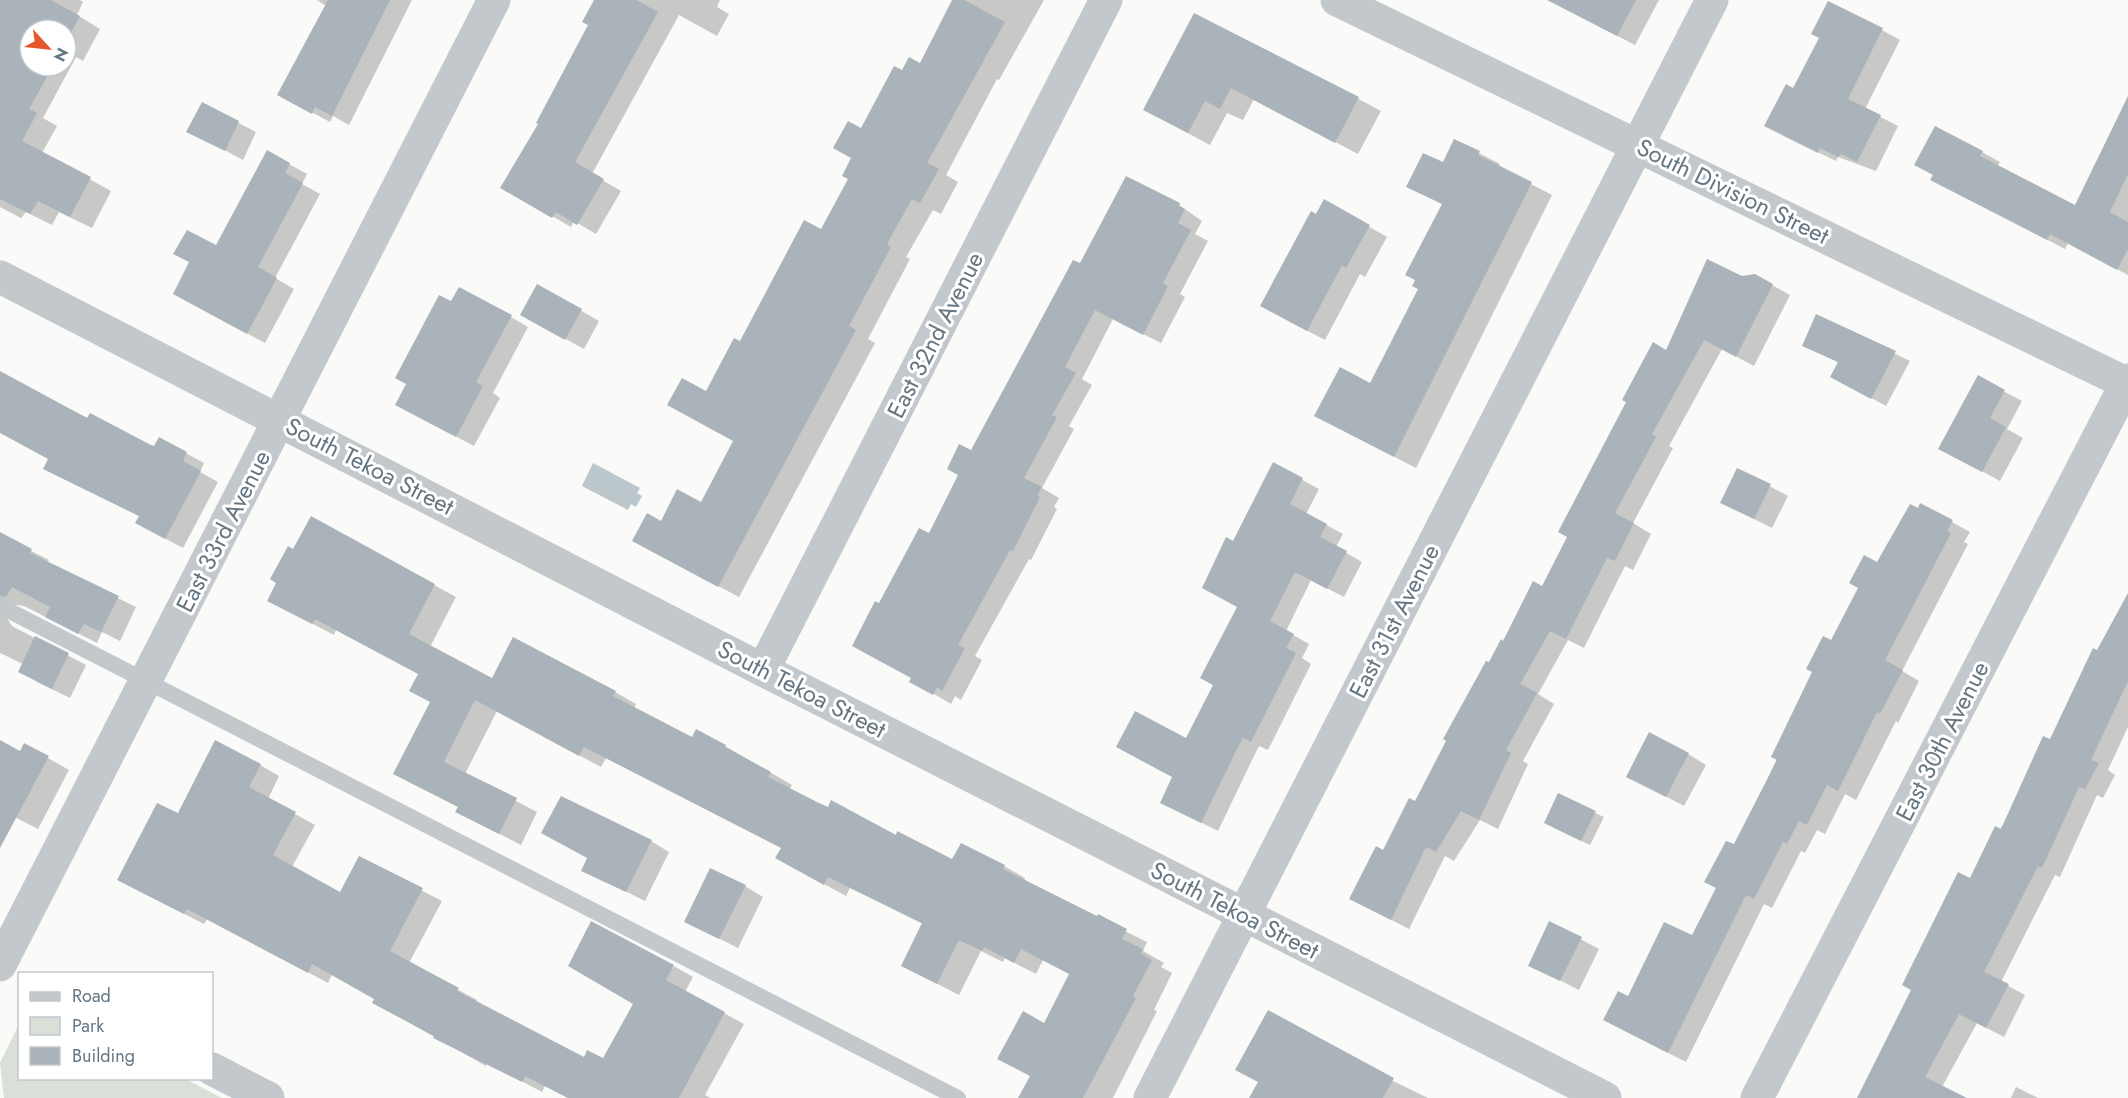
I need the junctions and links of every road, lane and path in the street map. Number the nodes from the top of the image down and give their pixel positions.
1 (494, 0) edge
2 (1106, 0) edge
3 (1337, 0) edge
4 (1712, 0) edge
5 (1637, 144) junction
6 (0, 277) edge
7 (2128, 383) edge
8 (280, 419) junction
9 (0, 606) edge
10 (764, 670) junction
11 (147, 680) junction
12 (1244, 914) junction
13 (7, 965) edge
14 (213, 1070) edge
15 (268, 1098) edge
16 (958, 1098) edge
17 (1150, 1098) edge
18 (1605, 1098) edge
19 (1757, 1098) edge

1 - 8 street, East 33rd Avenue
2 - 10 street, East 32nd Avenue
3 - 5 street, South Division Street
4 - 5 street, East 31st Avenue
5 - 7 street, South Division Street
5 - 12 street, East 31st Avenue
6 - 8 street, South Tekoa Street
7 - 19 street, East 30th Avenue
8 - 10 street, South Tekoa Street
8 - 11 street, East 33rd Avenue
9 - 11 lane
10 - 12 street, South Tekoa Street
11 - 13 street, East 33rd Avenue
11 - 16 lane
12 - 17 street, East 31st Avenue
12 - 18 street, South Tekoa Street
14 - 15 street

